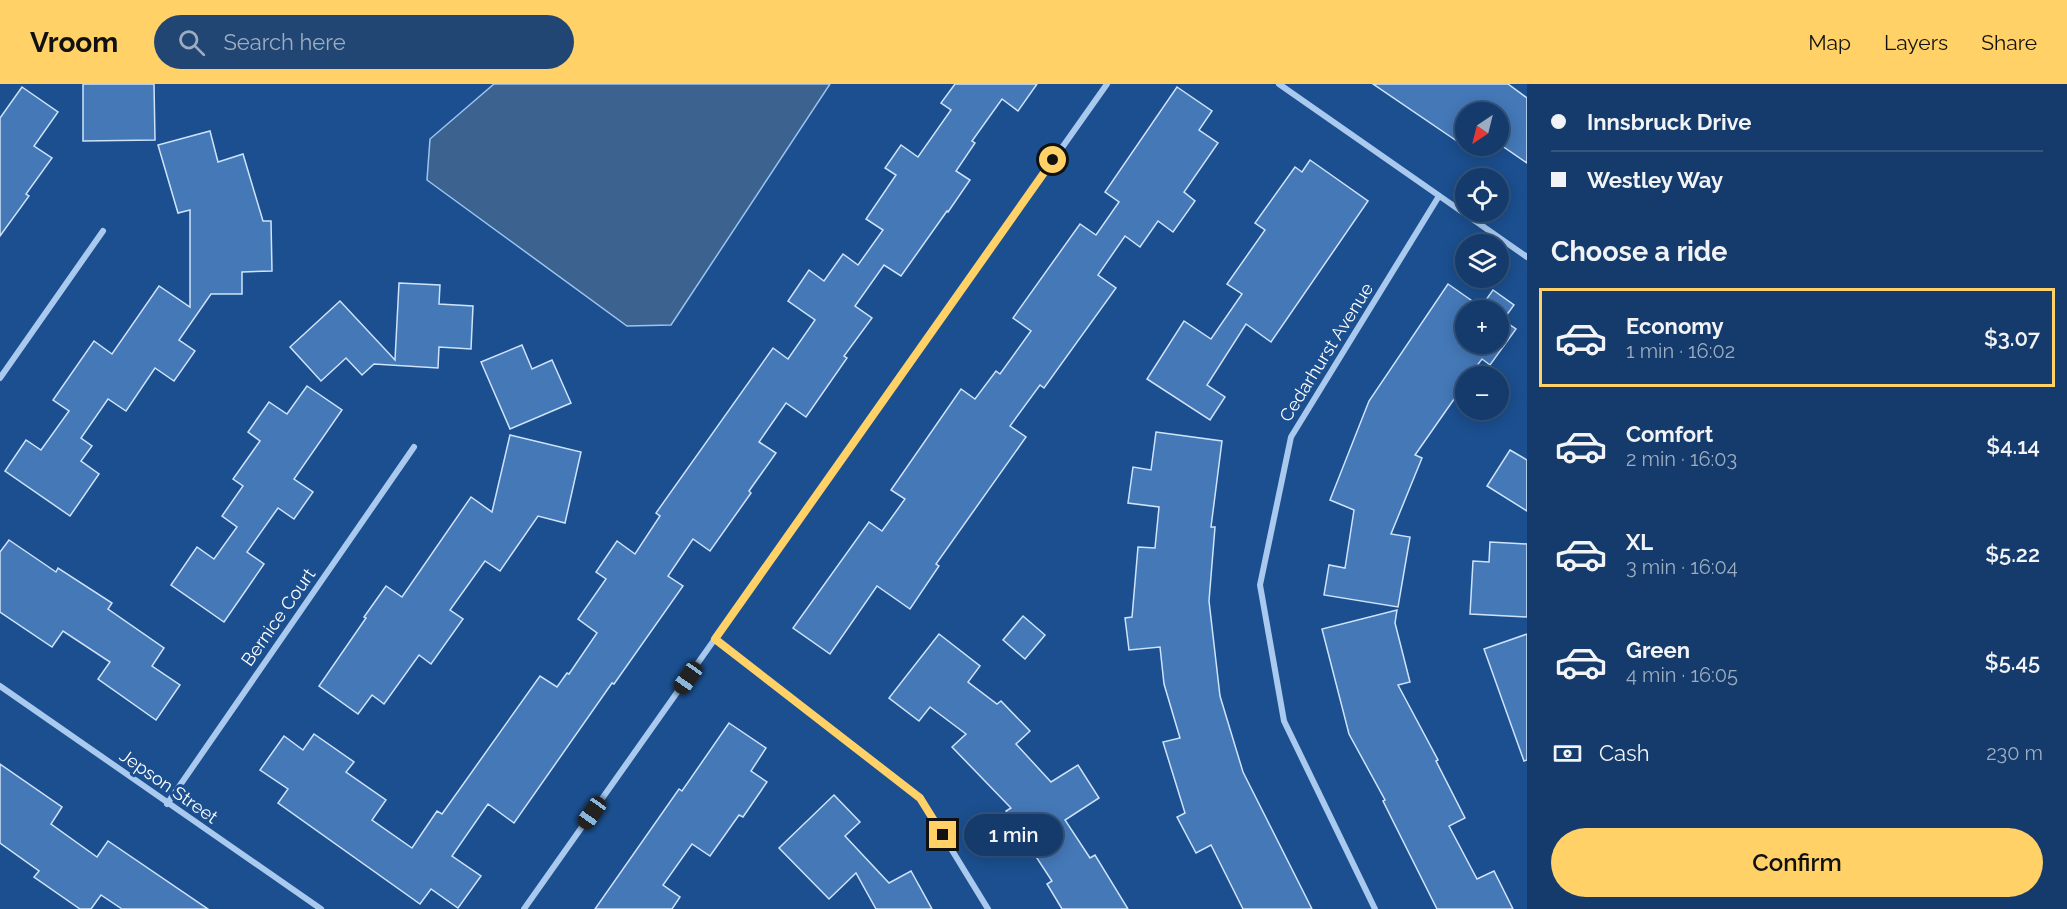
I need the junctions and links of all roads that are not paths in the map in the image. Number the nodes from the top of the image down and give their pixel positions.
1 (1107, 84) edge
2 (1279, 84) edge
3 (1439, 196) junction
4 (103, 231) dead end
5 (1527, 256) edge
6 (0, 378) edge
7 (414, 447) dead end
8 (715, 639) junction
9 (0, 686) edge
10 (167, 804) junction
11 (321, 909) edge
12 (525, 909) edge
13 (988, 909) edge
14 (1375, 909) edge

1 - 8 street
2 - 3 street
3 - 5 street
3 - 14 street, Cedarhurst Avenue
4 - 6 street
7 - 10 street, Bernice Court
8 - 12 street
8 - 13 street
9 - 10 street, Jepson Street
10 - 11 street, Jepson Street

